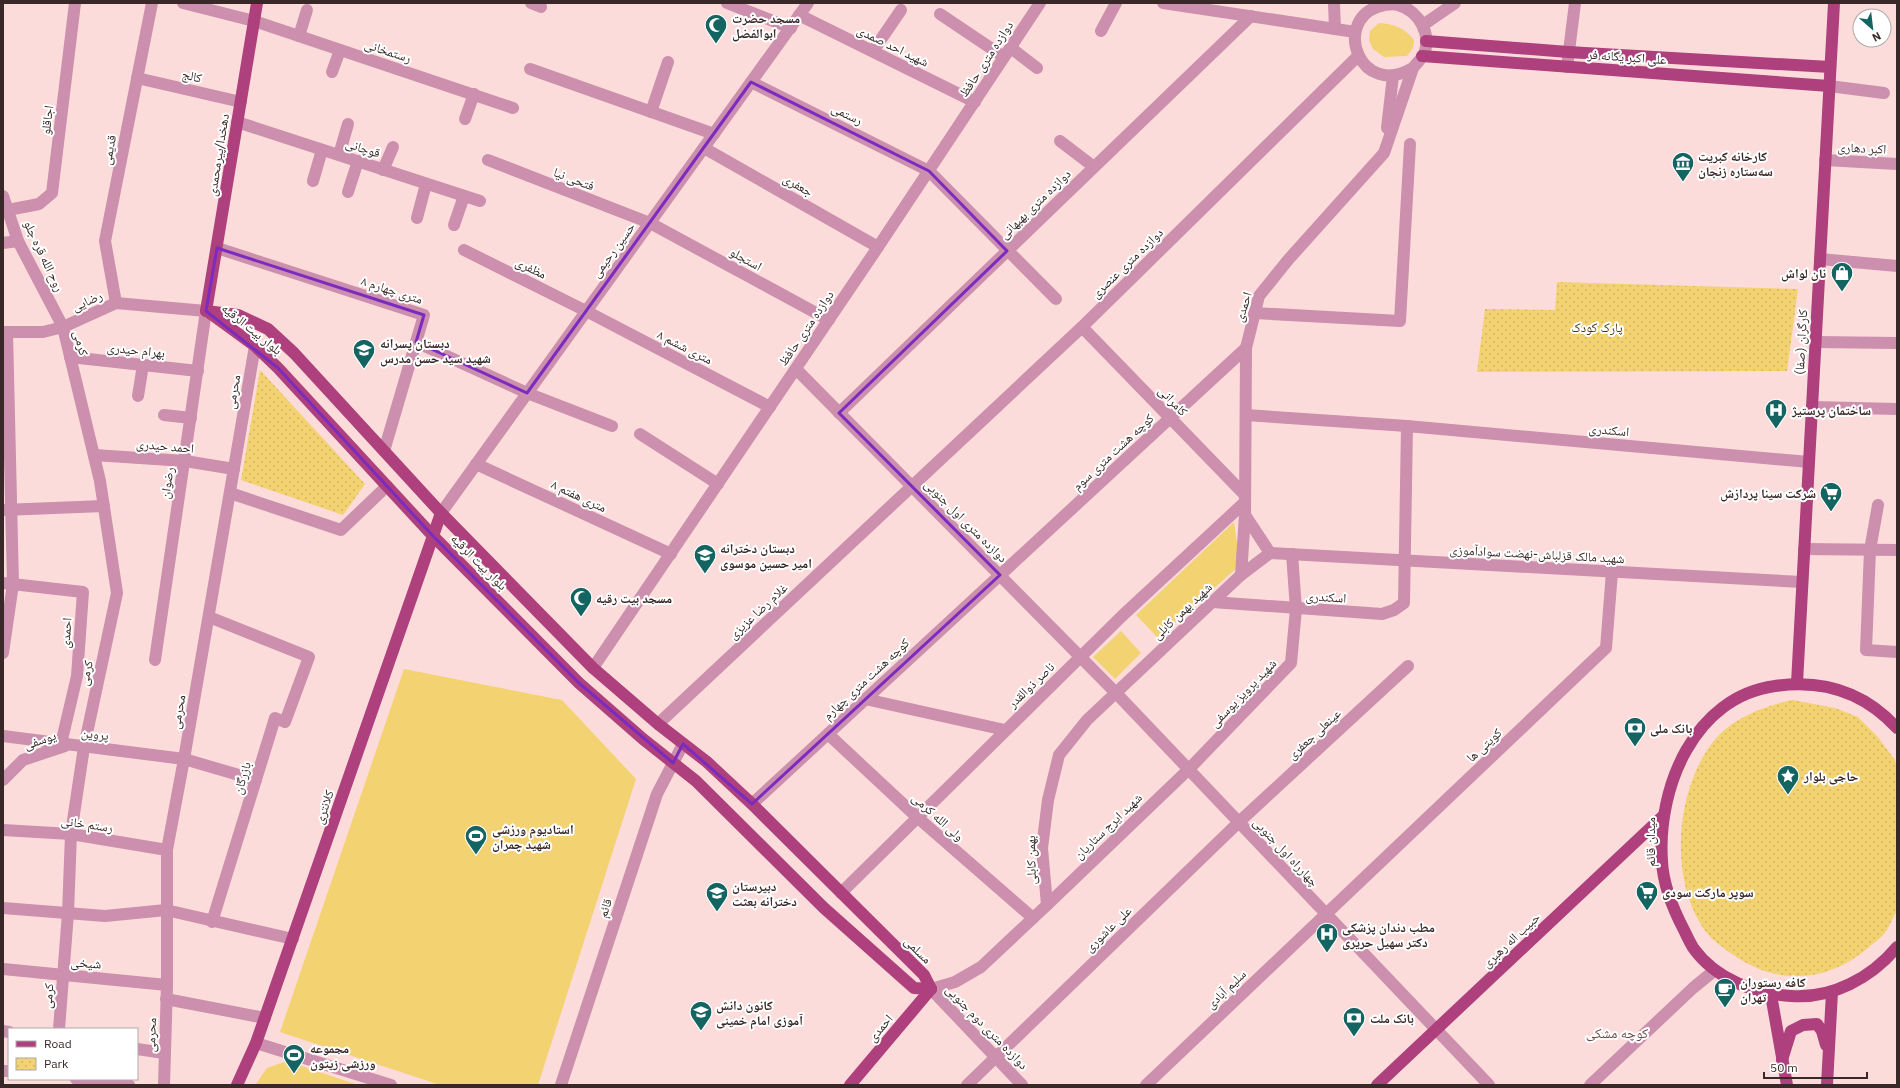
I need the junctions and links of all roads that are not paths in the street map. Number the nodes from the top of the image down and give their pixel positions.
1 (75, 3) edge
2 (152, 3) edge
3 (183, 3) edge
4 (257, 3) edge
5 (808, 3) edge
6 (1040, 3) edge
7 (1116, 3) edge
8 (1163, 3) edge
9 (1334, 3) edge
10 (1455, 3) edge
11 (1575, 3) edge
12 (1834, 3) edge
13 (734, 4) edge
14 (1369, 6) edge
15 (307, 10) dead end
16 (901, 10) dead end
17 (940, 14) dead end
18 (800, 15) junction
19 (1251, 16) junction
20 (254, 21) junction
21 (1423, 25) junction
22 (790, 28) junction
23 (1335, 29) junction
24 (1101, 31) dead end
25 (1355, 32) junction
26 (299, 36) junction
27 (1426, 41) junction
28 (340, 50) junction
29 (873, 51) junction
30 (1008, 52) junction
31 (1568, 52) junction
32 (1358, 56) junction
33 (1422, 56) junction
34 (668, 62) dead end
35 (1830, 66) junction
36 (1567, 67) junction
37 (1037, 68) dead end
38 (1413, 68) junction
39 (530, 70) dead end
40 (332, 72) dead end
41 (1394, 76) junction
42 (137, 78) junction
43 (751, 82) junction
44 (1829, 86) junction
45 (1884, 93) dead end
46 (474, 94) junction
47 (241, 102) junction
48 (975, 102) junction
49 (514, 108) dead end
50 (651, 112) junction
51 (465, 119) dead end
52 (237, 122) junction
53 (348, 124) dead end
54 (714, 134) junction
55 (1060, 141) dead end
56 (1410, 144) dead end
57 (393, 147) dead end
58 (704, 148) junction
59 (322, 150) junction
60 (1384, 153) junction
61 (339, 155) junction
62 (488, 160) dead end
63 (1825, 160) junction
64 (358, 162) junction
65 (1897, 164) edge
66 (1094, 167) junction
67 (383, 170) junction
68 (929, 171) junction
69 (313, 181) dead end
70 (426, 184) junction
71 (348, 192) dead end
72 (3, 196) edge
73 (464, 196) junction
74 (480, 201) dead end
75 (8, 210) junction
76 (417, 218) dead end
77 (650, 223) junction
78 (454, 225) dead end
79 (18, 241) junction
80 (3, 243) edge
81 (878, 247) junction
82 (217, 248) junction
83 (464, 250) dead end
84 (1007, 251) junction
85 (1820, 259) junction
86 (1897, 266) edge
87 (1056, 299) dead end
88 (116, 303) junction
89 (206, 310) junction
90 (586, 311) junction
91 (1254, 313) junction
92 (829, 320) junction
93 (63, 327) junction
94 (1082, 327) junction
95 (5, 332) edge
96 (416, 342) junction
97 (1815, 342) junction
98 (1897, 342) edge
99 (255, 346) junction
100 (1246, 348) junction
101 (70, 357) junction
102 (143, 365) junction
103 (796, 369) junction
104 (198, 371) junction
105 (527, 393) junction
106 (138, 396) dead end
107 (770, 407) junction
108 (1812, 407) junction
109 (1897, 410) edge
110 (839, 413) junction
111 (1246, 414) junction
112 (164, 415) dead end
113 (191, 418) junction
114 (1171, 418) junction
115 (612, 426) dead end
116 (1407, 426) junction
117 (640, 434) dead end
118 (6, 436) edge
119 (384, 451) junction
120 (94, 455) junction
121 (185, 461) junction
122 (1809, 462) junction
123 (476, 464) junction
124 (234, 469) junction
125 (718, 484) junction
126 (387, 486) junction
127 (912, 486) junction
128 (230, 492) junction
129 (1245, 498) junction
130 (1878, 505) dead end
131 (104, 506) junction
132 (7, 510) edge
133 (441, 513) junction
134 (1246, 515) junction
135 (433, 536) junction
136 (1804, 549) junction
137 (1870, 550) junction
138 (1897, 550) edge
139 (1270, 553) junction
140 (671, 554) junction
141 (1292, 554) junction
142 (1406, 560) junction
143 (1612, 572) junction
144 (1242, 575) junction
145 (1000, 576) junction
146 (1802, 582) junction
147 (8, 583) edge
148 (1212, 602) junction
149 (1296, 609) junction
150 (209, 617) junction
151 (1897, 652) edge
152 (3, 653) edge
153 (1080, 657) junction
154 (155, 660) dead end
155 (1408, 666) dead end
156 (593, 668) junction
157 (1797, 683) junction
158 (1116, 693) junction
159 (865, 699) junction
160 (658, 724) junction
161 (1897, 728) edge
162 (1006, 730) junction
163 (828, 734) junction
164 (3, 736) edge
165 (683, 744) junction
166 (65, 745) junction
167 (84, 747) junction
168 (184, 759) junction
169 (673, 762) junction
170 (1188, 769) junction
171 (3, 780) edge
172 (256, 780) junction
173 (752, 804) junction
174 (1663, 816) junction
175 (917, 817) junction
176 (1239, 822) junction
177 (3, 830) edge
178 (71, 834) junction
179 (167, 850) junction
180 (842, 893) junction
181 (1047, 905) junction
182 (3, 908) edge
183 (166, 910) junction
184 (68, 913) junction
185 (1326, 914) junction
186 (1033, 918) junction
187 (212, 922) junction
188 (292, 939) junction
189 (1897, 947) edge
190 (3, 969) edge
191 (1715, 970) junction
192 (63, 976) junction
193 (167, 985) junction
194 (931, 989) junction
195 (1832, 992) junction
196 (1771, 995) junction
197 (166, 999) junction
198 (265, 1018) junction
199 (59, 1028) edge
200 (1436, 1030) junction
201 (256, 1043) junction
202 (138, 1049) edge
203 (164, 1053) junction
204 (1828, 1056) junction
205 (996, 1057) junction
206 (1782, 1060) junction
207 (85, 1080) edge
208 (129, 1085) edge
209 (164, 1085) edge
210 (237, 1085) edge
211 (391, 1085) edge
212 (561, 1085) edge
213 (850, 1085) edge
214 (967, 1085) edge
215 (1022, 1085) edge
216 (1146, 1085) edge
217 (1378, 1085) edge
218 (1488, 1085) edge
219 (1590, 1085) edge
220 (1787, 1085) edge
221 (1827, 1085) edge

1 - 75 street, اجاقلو
2 - 42 street, قدیمی
3 - 20 street, رستمخانی
4 - 20 main road, دهخدا/پیرمحمدی
5 - 18 street, حسین رحیمی
6 - 30 street, دوازده متری حافظ
7 - 24 street
8 - 19 street
9 - 23 street
10 - 21 street
11 - 31 street
12 - 35 main road, کارگران (صفا)
13 - 22 street
14 - 21 street
14 - 25 street
15 - 26 street
16 - 29 street
17 - 30 street
18 - 22 street, حسین رحیمی
18 - 29 street, شهید احد صمدی
19 - 23 street
19 - 66 street, دوازده متری بهبهانی
20 - 26 street, رستمخانی
20 - 47 main road, دهخدا/پیرمحمدی
21 - 27 street
22 - 43 street, حسین رحیمی
23 - 25 street
25 - 32 street
26 - 28 street, رستمخانی
27 - 31 main road, علی اکبر یگانه فر
27 - 33 street
28 - 40 street
28 - 46 street, رستمخانی
29 - 48 street, شهید احد صمدی
30 - 37 street
30 - 48 street, دوازده متری حافظ
31 - 35 main road, علی اکبر یگانه فر
31 - 36 street
32 - 41 street
32 - 94 street, دوازده متری عنصری
33 - 36 main road, علی اکبر یگانه فر
33 - 38 street
34 - 50 street
35 - 44 main road, کارگران (صفا)
36 - 44 main road, علی اکبر یگانه فر
38 - 41 street
38 - 60 street, احمدی
39 - 50 street
41 - 60 street
42 - 47 street, کالج
42 - 88 street, قدیمی
43 - 54 street, حسین رحیمی
43 - 68 street, رستمی
44 - 45 street
44 - 63 main road, کارگران (صفا)
46 - 49 street, رستمخانی
46 - 51 street
47 - 52 main road, دهخدا/پیرمحمدی
48 - 68 street, دوازده متری حافظ
50 - 54 street
52 - 59 street, قوچانی
52 - 82 main road, دهخدا/پیرمحمدی
53 - 61 street
54 - 58 street, حسین رحیمی
55 - 66 street
56 - 91 street
57 - 67 street
58 - 77 street, حسین رحیمی
58 - 81 street, جعفری
59 - 61 street, قوچانی
59 - 69 street
60 - 91 street, احمدی
61 - 64 street, قوچانی
62 - 77 street, فتحی نیا
63 - 65 street, اکبر دهاری
63 - 85 main road, کارگران (صفا)
64 - 67 street, قوچانی
64 - 71 street
66 - 84 street, دوازده متری بهبهانی
67 - 70 street, قوچانی
68 - 81 street, دوازده متری حافظ
68 - 84 street
70 - 73 street, قوچانی
70 - 76 street
72 - 75 street, روح الله قره جلو
73 - 74 street, قوچانی
73 - 78 street
75 - 79 street, روح الله قره جلو
77 - 90 street, حسین رحیمی
77 - 92 street, استجلو
79 - 80 street
79 - 93 street, روح الله قره جلو
81 - 92 street, دوازده متری حافظ
82 - 89 main road, دهخدا/پیرمحمدی
82 - 96 street, ۸ متری چهارم
83 - 90 street, مظفری
84 - 87 street
84 - 110 street, دوازده متری بهبهانی
85 - 86 street
85 - 97 main road, کارگران (صفا)
88 - 89 street, رضایی
88 - 93 street, رضایی
89 - 99 main road, بلوار بیت الرقیه
89 - 104 street, رضوان
89 - 119 main road, بلوار بیت الرقیه
90 - 105 street, حسین رحیمی
90 - 107 street, ۸ متری ششم
91 - 100 street, احمدی
92 - 103 street, دوازده متری حافظ
93 - 95 street, رضایی
93 - 101 street, کرمی
94 - 114 street, کامرانی
94 - 127 street, دوازده متری عنصری
95 - 118 street
96 - 105 street
96 - 119 street, ۸ متری چهارم
97 - 98 street
97 - 108 main road, کارگران (صفا)
99 - 124 street, محرمی
99 - 126 main road, بلوار بیت الرقیه
100 - 111 street, احمدی
100 - 114 street, کوچه هشت متری سوم
101 - 102 street, بهرام حیدری
101 - 120 street, کرمی
102 - 104 street, بهرام حیدری
102 - 106 street
103 - 107 street, دوازده متری حافظ
103 - 110 street, دوازده متری اول جنوبی
104 - 113 street, رضوان
105 - 115 street
105 - 123 street, حسین رحیمی
107 - 125 street, دوازده متری حافظ
108 - 109 street
108 - 122 main road, کارگران (صفا)
110 - 127 street, دوازده متری اول جنوبی
111 - 116 street, اسکندری
111 - 129 street, احمدی
112 - 113 street
113 - 121 street, رضوان
114 - 129 street, کامرانی
114 - 145 street, کوچه هشت متری سوم
116 - 122 street, اسکندری
116 - 142 street, اسکندری
117 - 125 street
118 - 132 street
119 - 133 main road, بلوار بیت الرقیه
120 - 121 street, احمد حیدری
120 - 131 street, کرمی
121 - 124 street, احمد حیدری
121 - 154 street, رضوان
122 - 136 main road, کارگران (صفا)
123 - 133 street, حسین رحیمی
123 - 140 street, ۸ متری هفتم
124 - 128 street, محرمی
125 - 140 street, دوازده متری حافظ
126 - 128 street
126 - 135 main road, بلوار بیت الرقیه
127 - 145 street, دوازده متری اول جنوبی
127 - 160 street, غلام رضا عزیزی
128 - 150 street, محرمی
129 - 134 street, احمدی
129 - 153 street, ناصر ذوالقدر
130 - 137 street
131 - 132 street
131 - 167 street, کرمی
132 - 147 street
133 - 135 main road, کلانتری
133 - 156 main road, بلوار بیت الرقیه
134 - 139 street
134 - 144 street, احمدی
135 - 169 main road, بلوار بیت الرقیه
135 - 188 main road, کلانتری
136 - 137 street
136 - 146 main road, کارگران (صفا)
137 - 138 street
137 - 151 street
139 - 141 street, شهید مالک قزلباش-نهضت سوادآموزی
139 - 144 street, شهید بهمن کابلی
140 - 156 street, دوازده متری حافظ
141 - 142 street, شهید مالک قزلباش-نهضت سوادآموزی
141 - 149 street, شهید پرویز یوسفی
142 - 143 street, شهید مالک قزلباش-نهضت سوادآموزی
142 - 149 street, اسکندری
143 - 146 street, شهید مالک قزلباش-نهضت سوادآموزی
143 - 185 street, کویتی ها
144 - 148 street, شهید بهمن کابلی
145 - 153 street, دوازده متری اول جنوبی
145 - 159 street, کوچه هشت متری چهارم
146 - 157 main road, کارگران (صفا)
147 - 152 street
147 - 166 street, احمدی
148 - 149 street, اسکندری
148 - 158 street, شهید بهمن کابلی
149 - 170 street, شهید پرویز یوسفی
150 - 168 street, محرمی
150 - 172 street, بازرگان
153 - 158 street, دوازده متری اول جنوبی
153 - 162 street, ناصر ذوالقدر
155 - 176 street, عینعلی جعفری
156 - 160 main road, بلوار بیت الرقیه
157 - 161 main road, میدان قائم
157 - 174 main road, میدان قائم
158 - 170 street, چهارراه اول جنوبی
158 - 181 street, بهمن کابلی
159 - 162 street
159 - 163 street, کوچه هشت متری چهارم
160 - 165 main road, بلوار بیت الرقیه
162 - 175 street, ناصر ذوالقدر
163 - 173 street, کوچه هشت متری چهارم
163 - 175 street, ولی الله کرمی
164 - 166 street, پروین
165 - 169 street, قائم
165 - 173 main road, مسلمی
166 - 167 street, پروین
166 - 171 street, یوسفی
167 - 168 street, پروین
167 - 178 street, کرمی
168 - 172 street, پروین
168 - 179 street, محرمی
169 - 194 main road
169 - 212 street, قائم
170 - 176 street, چهارراه اول جنوبی
170 - 181 street, شهید ایرج ستاریان
172 - 187 street, بازرگان
173 - 180 main road, مسلمی
174 - 191 main road, میدان قائم
174 - 200 main road, حبیب اله رهبری
175 - 180 street, ناصر ذوالقدر
175 - 186 street, ولی الله کرمی
176 - 185 street, چهارراه اول جنوبی
176 - 205 street, علی عاشوری
177 - 178 street, رستم خانی
178 - 179 street, رستم خانی
178 - 184 street, کرمی
179 - 183 street, محرمی
180 - 194 main road, مسلمی
181 - 186 street
182 - 184 street
183 - 184 street
183 - 187 street
183 - 193 street, محرمی
184 - 192 street, کرمی
185 - 200 street, چهارراه اول جنوبی
185 - 216 street, سلیم آبادی
186 - 194 street
187 - 188 street
188 - 198 main road, کلانتری
189 - 195 main road, میدان قائم
190 - 192 street, شیخی
191 - 196 main road, میدان قائم
191 - 219 street
192 - 193 street, شیخی
192 - 199 street, کرمی
193 - 197 street, محرمی
194 - 205 street, دوازده متری دوم جنوبی
194 - 213 main road, احمدی
195 - 196 main road, میدان قائم
195 - 204 main road
196 - 206 main road
197 - 198 street
197 - 203 street, محرمی
198 - 201 main road, کلانتری
200 - 217 main road, حبیب اله رهبری
200 - 218 street, چهارراه اول جنوبی
201 - 210 main road, کلانتری
201 - 211 street
202 - 203 street
203 - 209 street, محرمی
204 - 206 main road
204 - 221 main road
205 - 214 street, علی عاشوری
205 - 215 street, دوازده متری دوم جنوبی
206 - 220 main road
207 - 208 street

